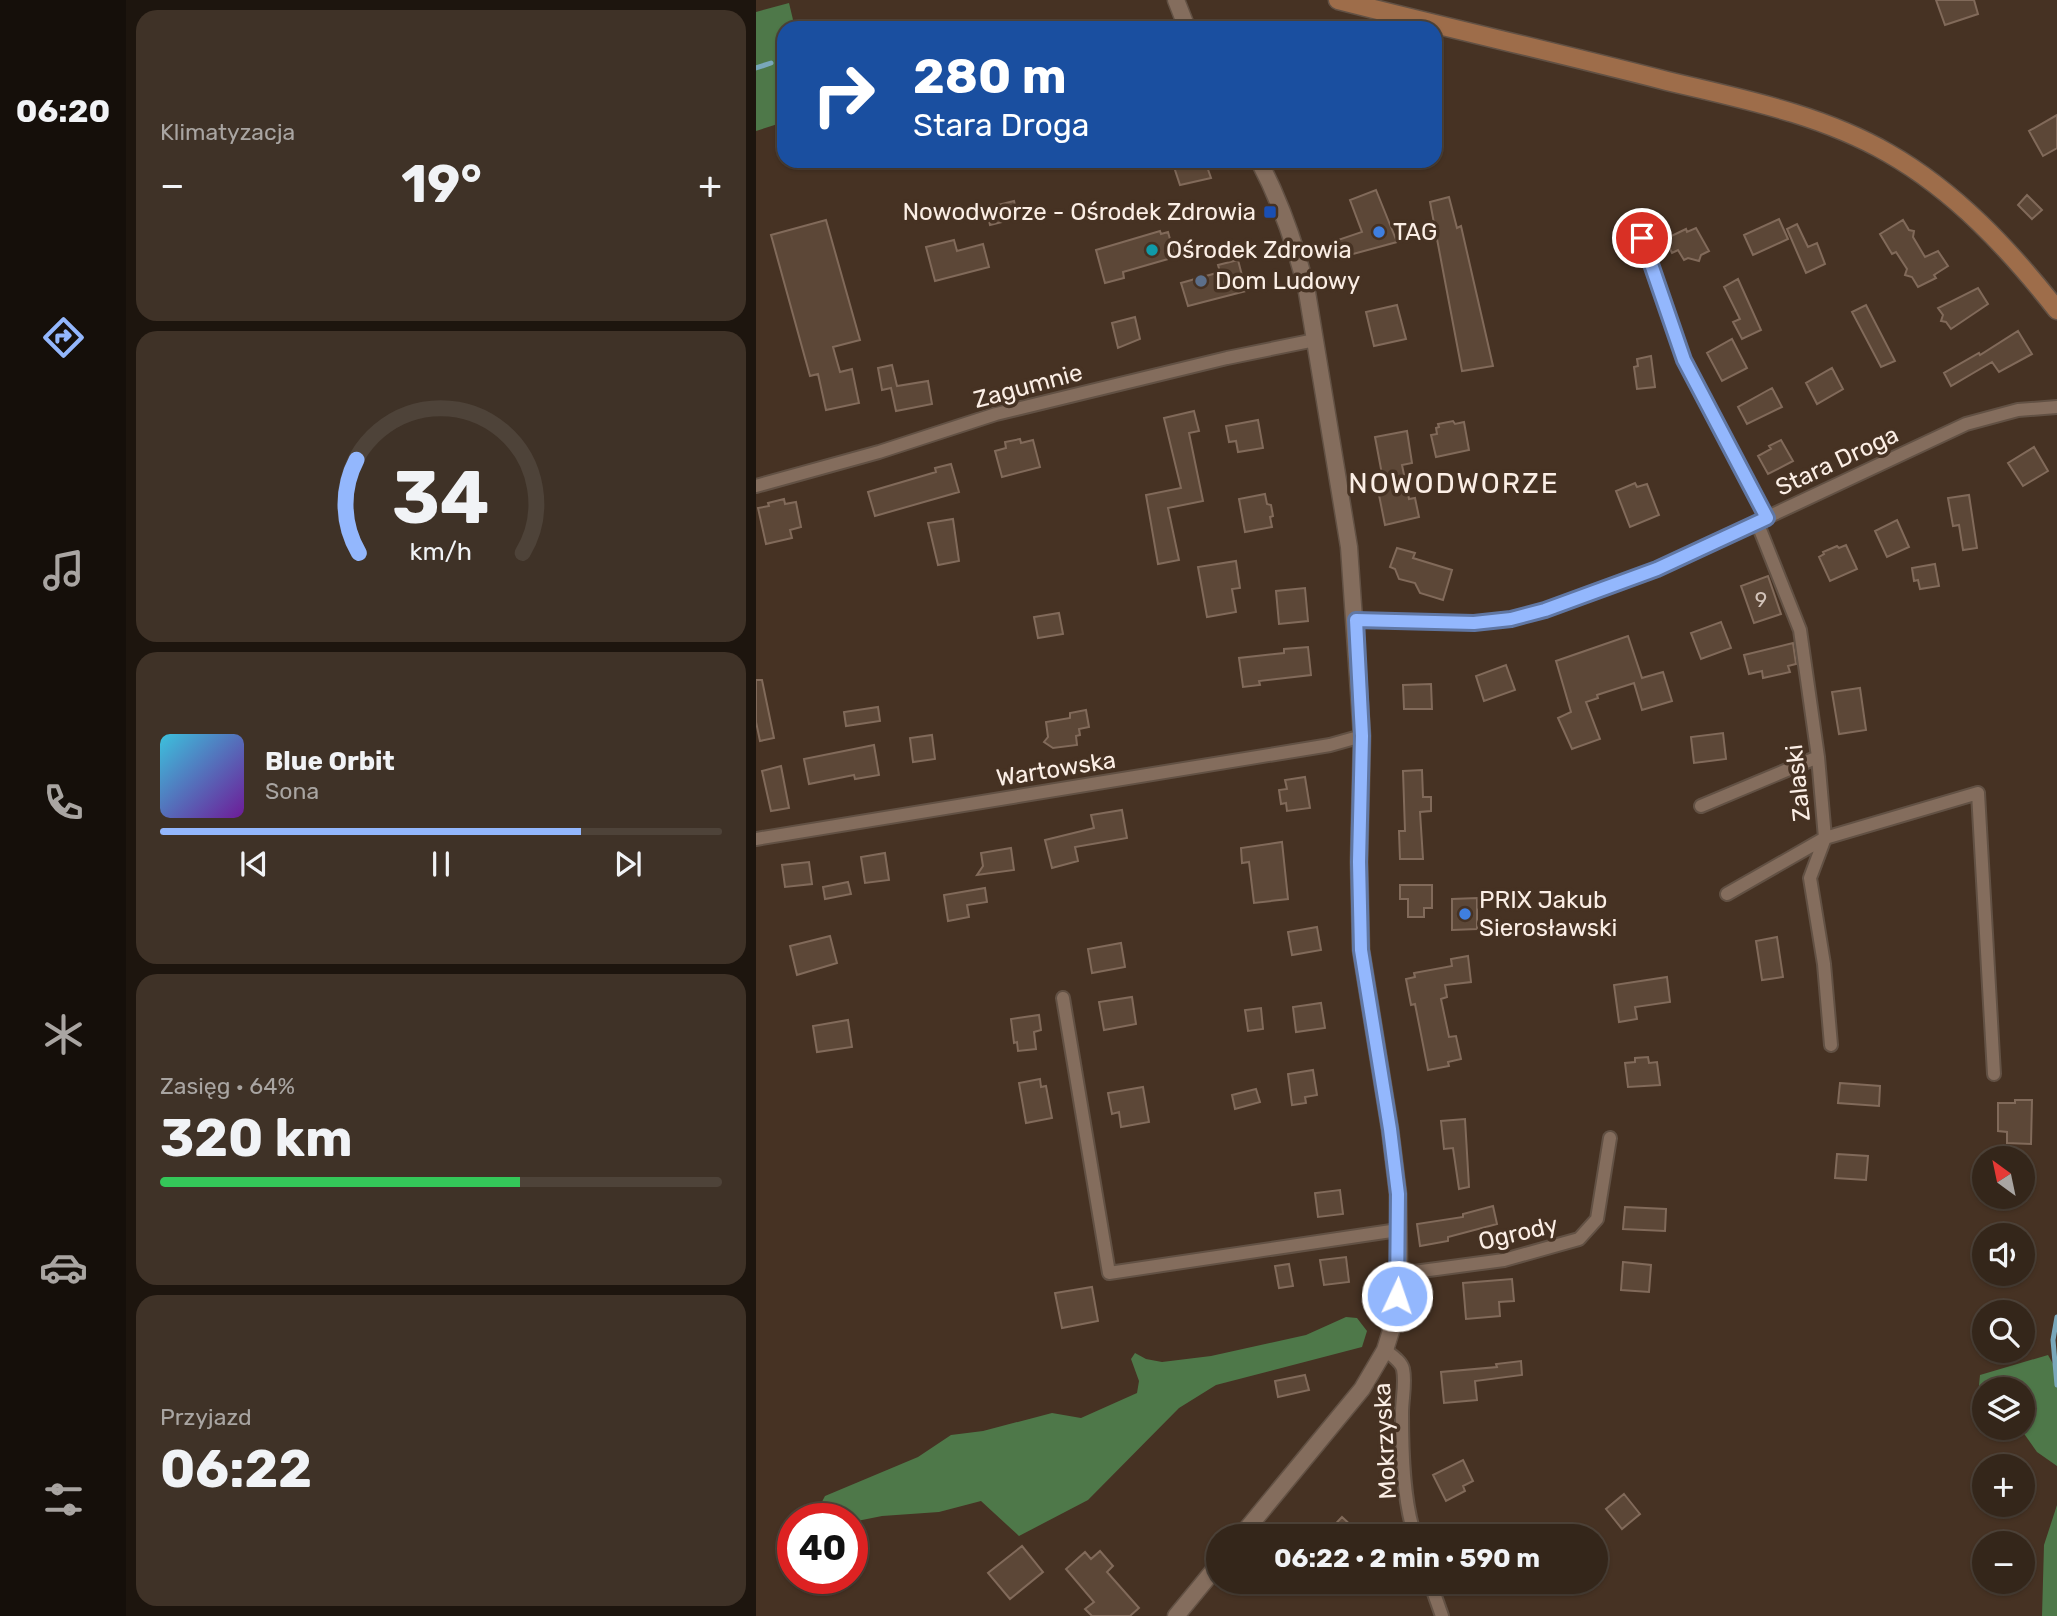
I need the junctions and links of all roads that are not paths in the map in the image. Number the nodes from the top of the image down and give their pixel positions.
1 (1176, 0) edge
2 (1338, 0) edge
3 (1184, 21) edge
4 (1418, 21) edge
5 (1442, 27) edge
6 (1263, 168) edge
7 (1642, 238) dead end
8 (2057, 310) edge
9 (1315, 340) junction
10 (2057, 407) edge
11 (756, 486) edge
12 (1762, 520) junction
13 (1356, 620) junction
14 (1362, 736) junction
15 (1818, 757) junction
16 (1701, 806) dead end
17 (1825, 838) junction
18 (756, 839) edge
19 (1727, 894) dead end
20 (1063, 998) dead end
21 (1831, 1045) dead end
22 (1994, 1074) dead end
23 (1610, 1138) dead end
24 (1398, 1230) junction
25 (1399, 1275) junction
26 (1385, 1350) junction
27 (1251, 1524) edge
28 (1412, 1524) edge
29 (1206, 1580) edge
30 (1435, 1594) edge
31 (1176, 1616) edge
32 (1443, 1616) edge

1 - 3 street
2 - 4 main road
5 - 8 main road
6 - 9 street
7 - 12 street, Zalaski
9 - 11 street, Zagumnie
9 - 13 street
10 - 12 street, Stara Droga
12 - 13 street, Stara Droga
12 - 15 street, Zalaski
13 - 14 street
14 - 18 street, Wartowska
14 - 24 street
15 - 16 street
15 - 17 street, Zalaski
17 - 19 street
17 - 21 street, Zalaski
17 - 22 street
20 - 24 street
23 - 25 street, Ogrody
24 - 25 street
25 - 26 street
26 - 27 street
26 - 28 street, Mokrzyska
29 - 31 street
30 - 32 street

